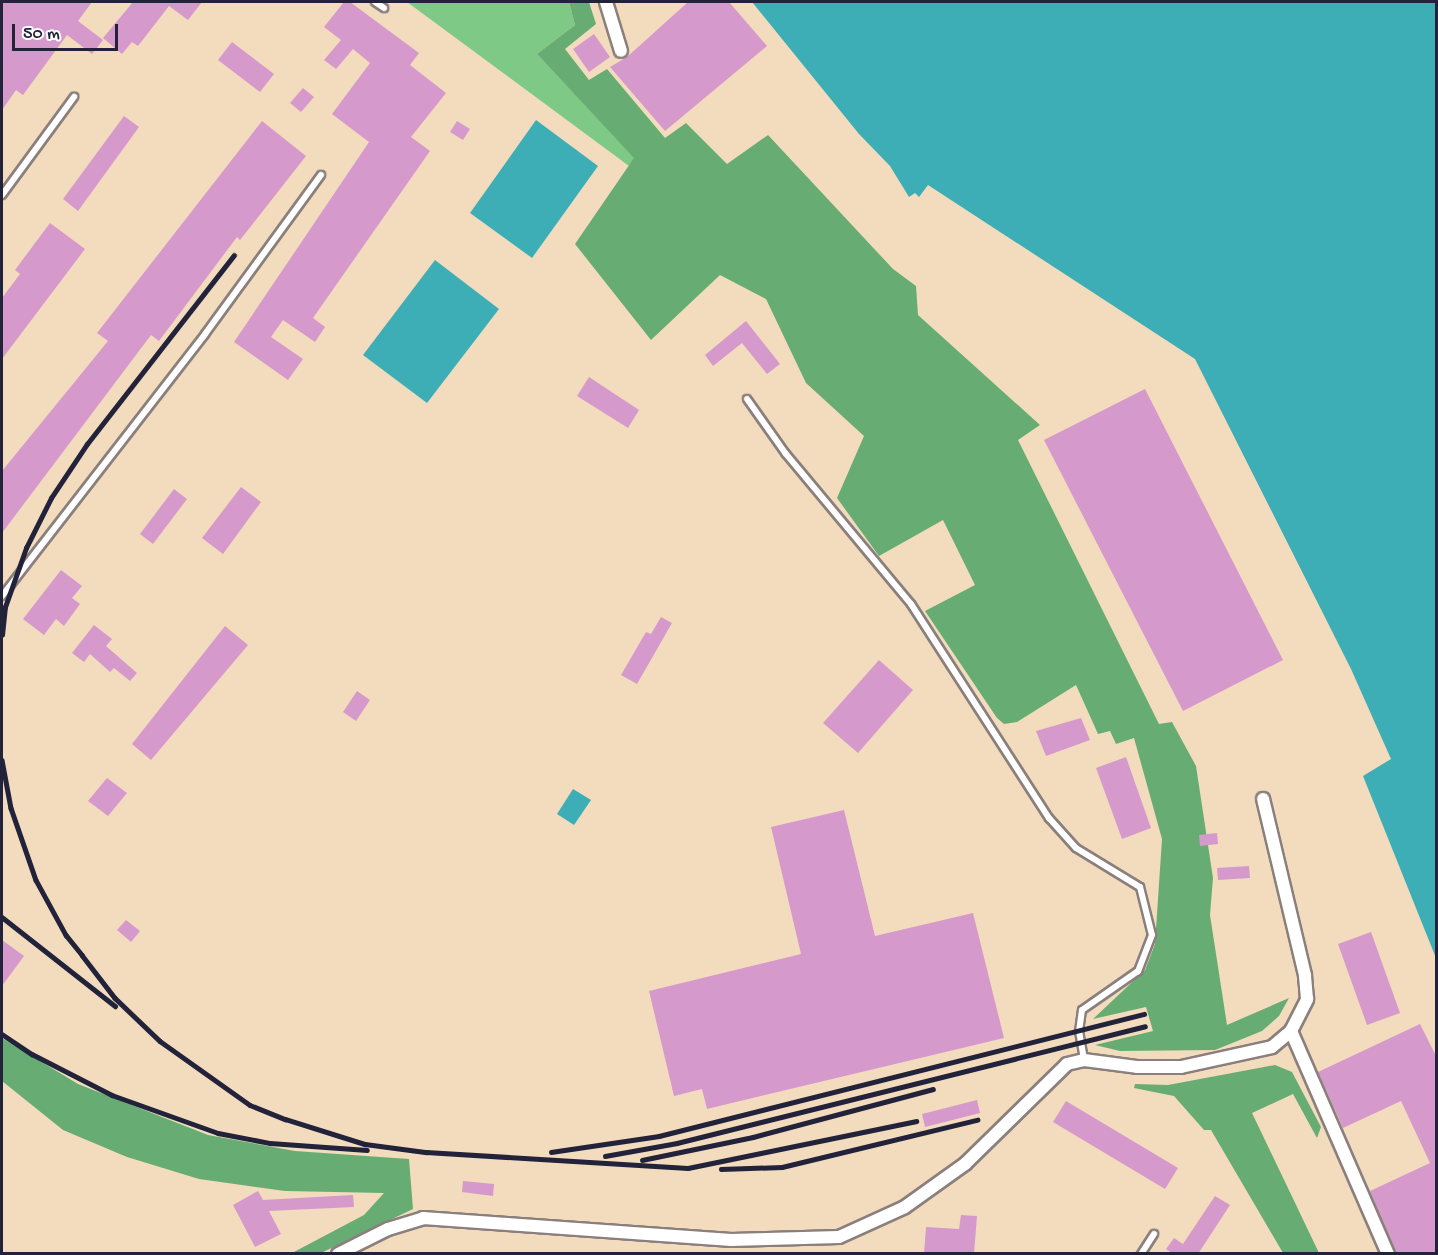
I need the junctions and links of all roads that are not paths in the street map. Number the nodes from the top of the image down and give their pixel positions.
1 (375, 2) edge
2 (606, 2) edge
3 (384, 8) dead end
4 (621, 51) dead end
5 (74, 97) dead end
6 (321, 175) dead end
7 (2, 195) edge
8 (747, 399) dead end
9 (2, 596) edge
10 (1263, 799) dead end
11 (1291, 1031) junction
12 (1084, 1060) junction
13 (1154, 1234) dead end
14 (338, 1254) edge
15 (1141, 1254) edge
16 (1388, 1254) edge

1 - 3 lane
2 - 4 street
5 - 7 lane
6 - 9 lane
8 - 12 lane
10 - 11 street
11 - 12 street
11 - 16 street
12 - 14 street
13 - 15 lane

